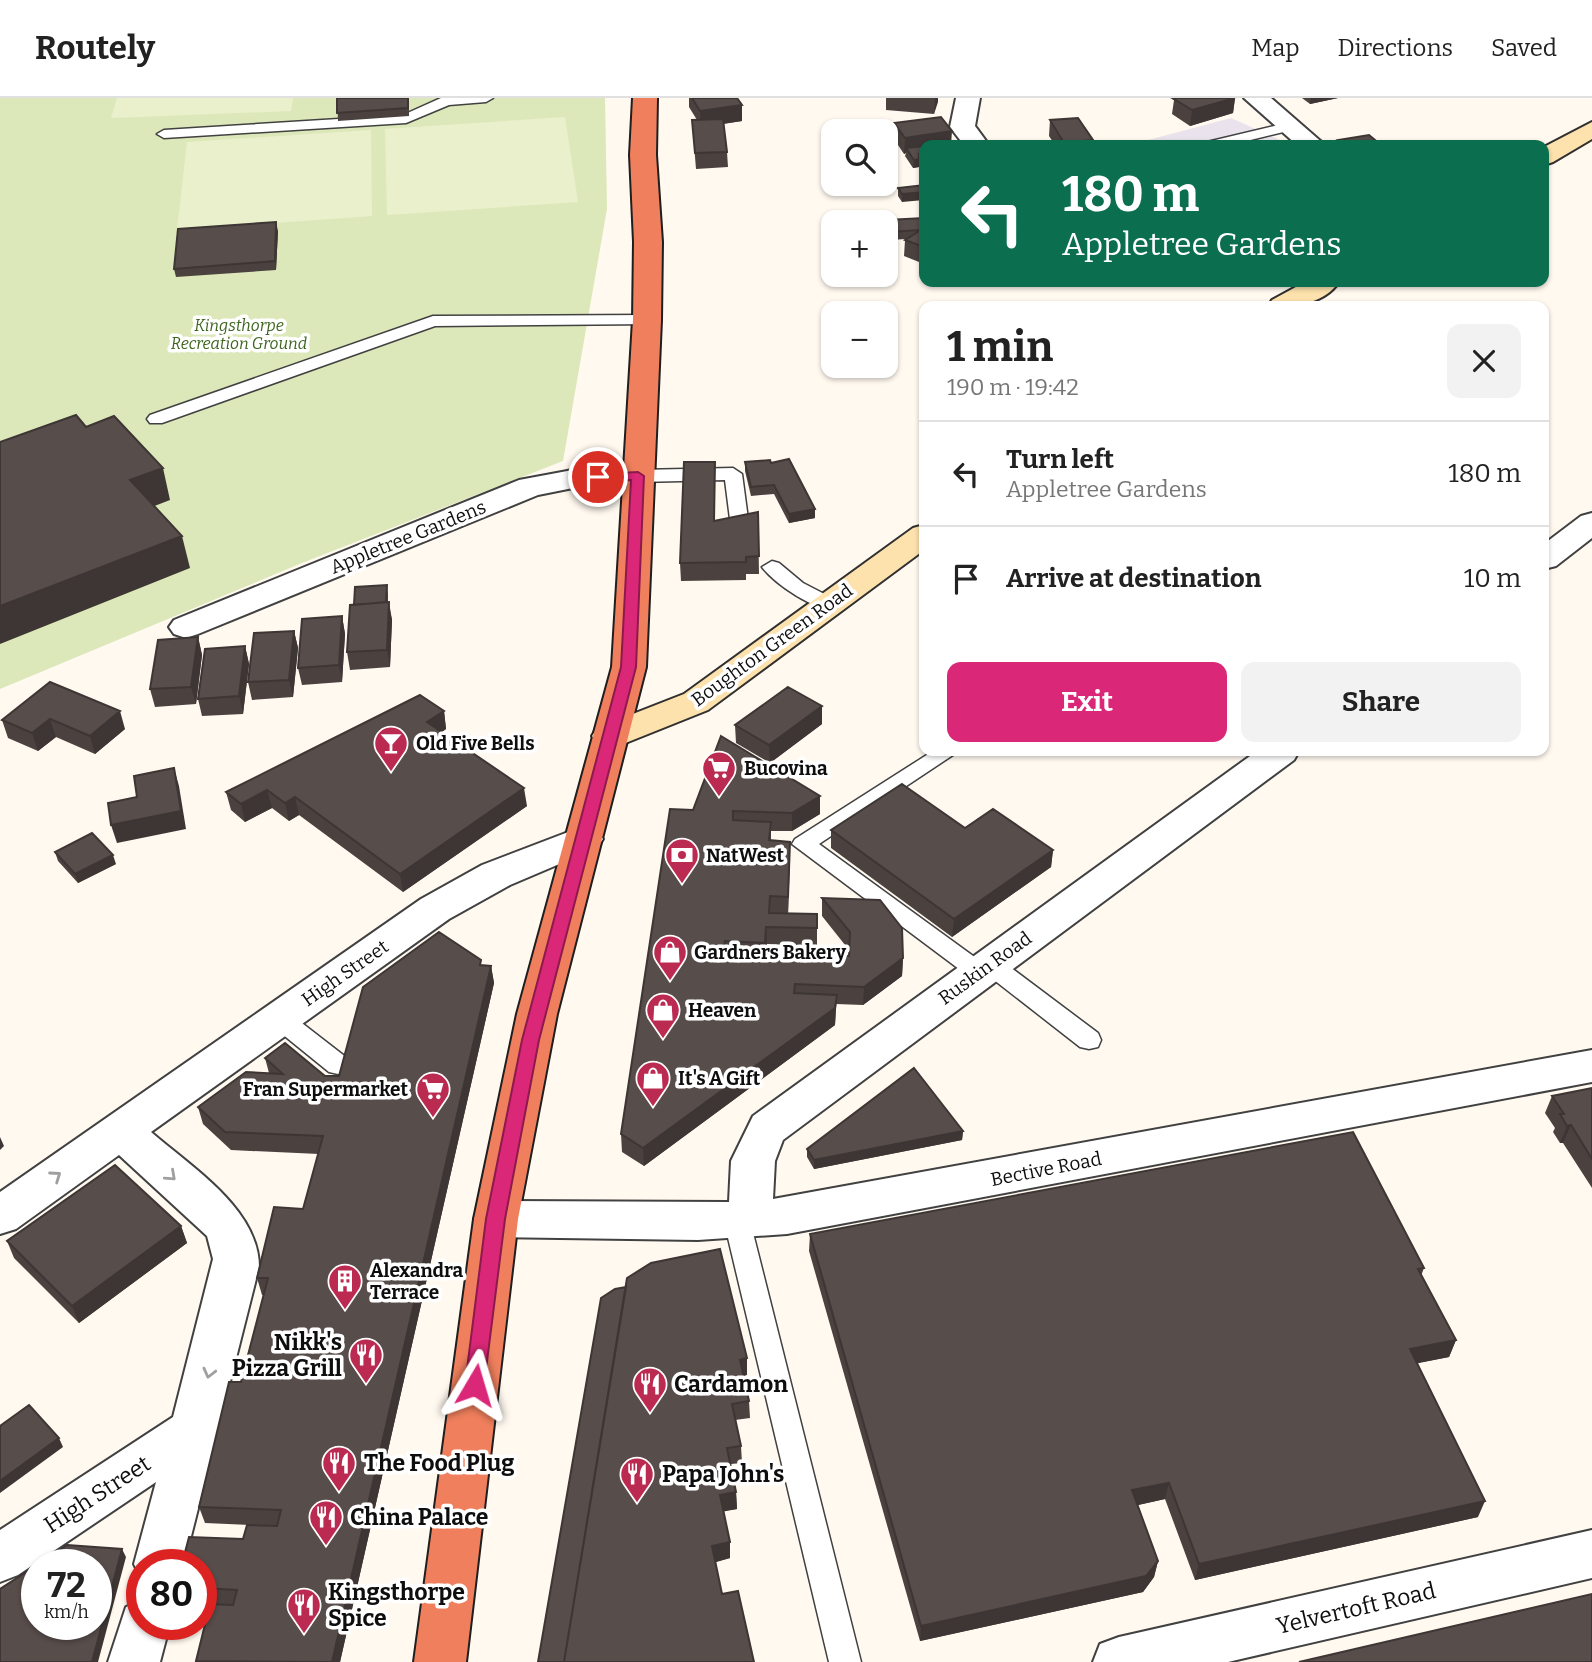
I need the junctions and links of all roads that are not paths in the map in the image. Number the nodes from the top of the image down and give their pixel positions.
1 (486, 98) edge
2 (645, 98) edge
3 (968, 98) edge
4 (1256, 98) edge
5 (1291, 126) junction
6 (1592, 129) edge
7 (164, 134) dead end
8 (973, 140) edge
9 (1233, 140) edge
10 (1306, 140) edge
11 (1549, 154) edge
12 (1316, 287) edge
13 (1291, 301) edge
14 (646, 320) junction
15 (156, 419) dead end
16 (638, 476) junction
17 (739, 519) edge
18 (1592, 523) edge
19 (919, 539) edge
20 (1549, 555) edge
21 (772, 567) dead end
22 (829, 604) junction
23 (186, 627) dead end
24 (610, 736) junction
25 (939, 756) edge
26 (1274, 756) edge
27 (584, 839) junction
28 (985, 968) junction
29 (280, 1019) junction
30 (1089, 1040) dead end
31 (338, 1065) dead end
32 (1592, 1066) edge
33 (121, 1131) junction
34 (0, 1216) edge
35 (496, 1219) junction
36 (745, 1221) junction
37 (194, 1430) junction
38 (163, 1549) edge
39 (1592, 1554) edge
40 (0, 1558) edge
41 (140, 1640) edge
42 (134, 1662) edge
43 (440, 1662) edge
44 (845, 1662) edge
45 (1119, 1662) edge

1 - 7 lane
2 - 14 highway
3 - 8 street
4 - 5 street
5 - 9 lane
5 - 10 street
6 - 11 street
12 - 13 street
14 - 15 lane
14 - 16 highway
16 - 17 lane
16 - 23 street, Appletree Gardens
16 - 24 highway
18 - 20 street
19 - 22 street, Boughton Green Road
21 - 22 lane
22 - 24 street, Boughton Green Road
24 - 27 highway
25 - 28 lane
26 - 28 street, Ruskin Road
27 - 29 street, High Street
27 - 35 highway
28 - 30 lane
28 - 36 street, Ruskin Road
29 - 31 lane
29 - 33 street, High Street
32 - 36 street, Bective Road
34 -> 33 street, High Street
33 -> 37 street, High Street
35 - 36 street, Bective Road
35 - 43 highway
36 - 44 lane
37 - 38 street, High Street
37 - 40 street, High Street
39 - 45 street, Yelvertoft Road
41 - 42 street

